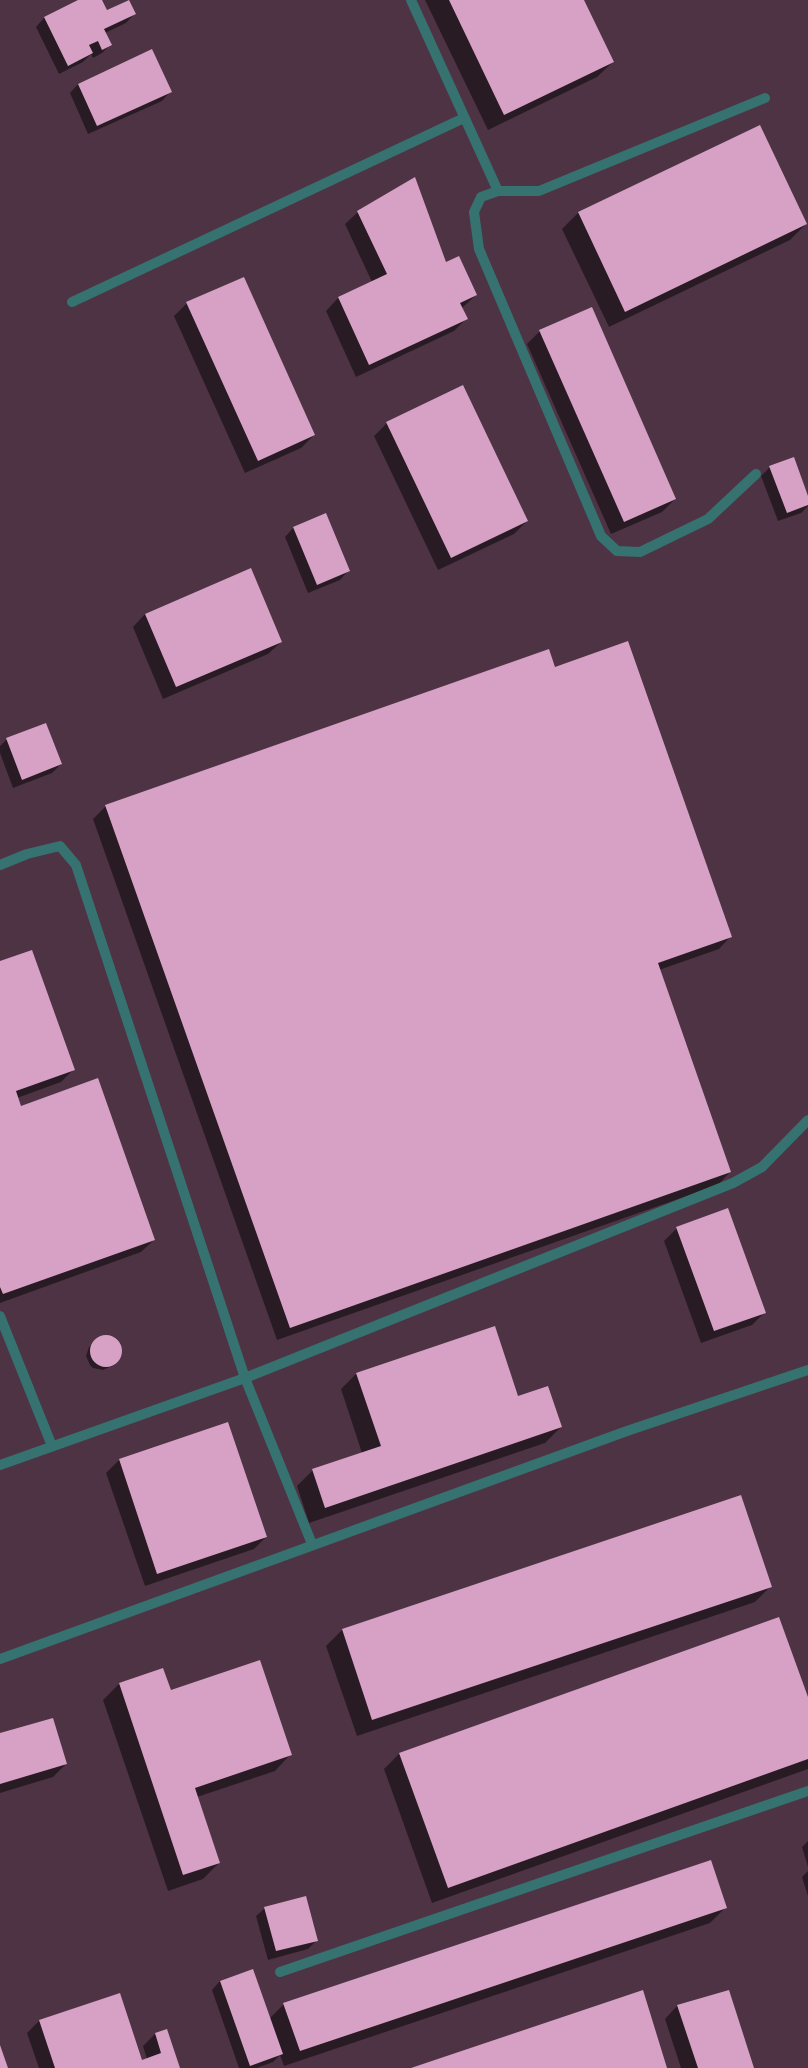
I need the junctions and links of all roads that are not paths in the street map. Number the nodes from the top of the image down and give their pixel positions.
1 (411, 0) edge
2 (765, 98) dead end
3 (464, 118) junction
4 (498, 191) junction
5 (72, 302) dead end
6 (756, 474) dead end
7 (0, 865) edge
8 (808, 1120) edge
9 (0, 1316) edge
10 (808, 1370) edge
11 (245, 1378) junction
12 (52, 1446) junction
13 (0, 1466) edge
14 (312, 1544) junction
15 (0, 1660) edge
16 (808, 1791) edge
17 (280, 1972) dead end

1 - 3 lane
2 - 4 lane
3 - 4 lane
3 - 5 lane
4 - 6 lane
7 - 11 lane
8 - 11 lane
9 - 12 lane
10 - 14 lane
11 - 12 lane
11 - 14 lane
12 - 13 lane
14 - 15 lane
16 - 17 lane

